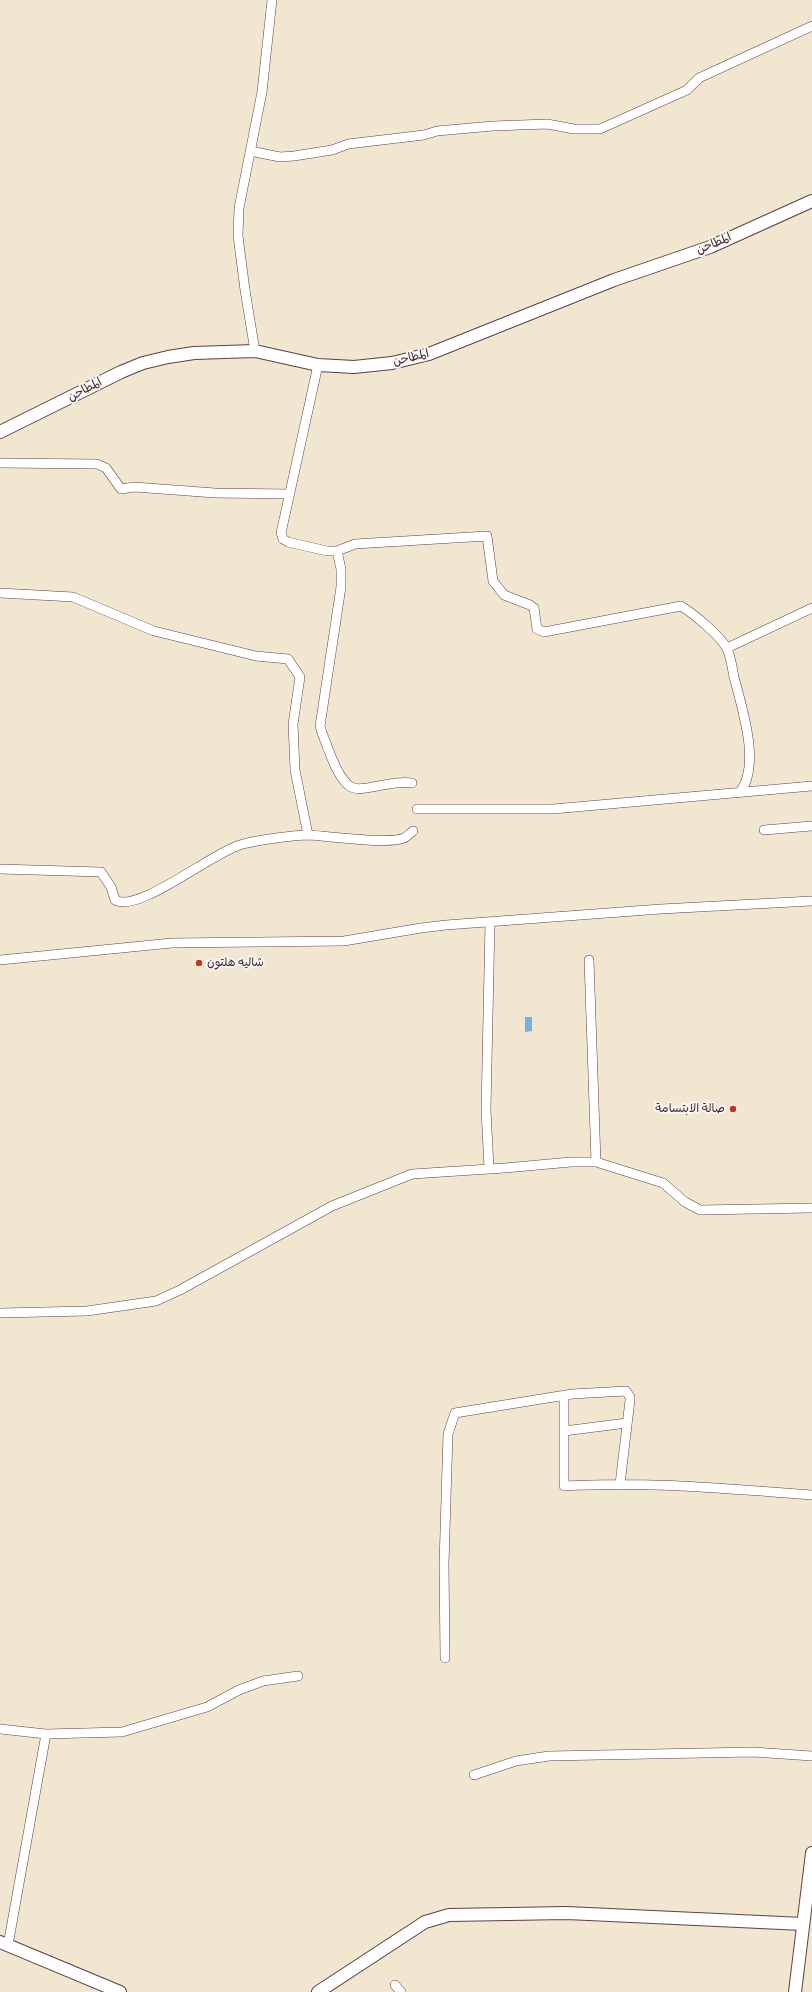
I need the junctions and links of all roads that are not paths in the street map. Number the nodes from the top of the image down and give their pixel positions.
1 (272, 0) edge
2 (812, 26) edge
3 (250, 152) junction
4 (812, 201) edge
5 (255, 351) junction
6 (318, 365) junction
7 (0, 432) edge
8 (0, 463) edge
9 (289, 494) junction
10 (337, 551) junction
11 (0, 593) edge
12 (812, 608) edge
13 (726, 648) junction
14 (412, 783) dead end
15 (812, 786) edge
16 (740, 792) junction
17 (417, 809) dead end
18 (812, 826) edge
19 (764, 830) dead end
20 (413, 831) dead end
21 (308, 835) junction
22 (0, 869) edge
23 (812, 901) edge
24 (490, 922) junction
25 (0, 960) edge
26 (589, 960) dead end
27 (596, 1162) junction
28 (489, 1168) junction
29 (812, 1208) edge
30 (0, 1312) edge
31 (564, 1395) junction
32 (627, 1423) junction
33 (564, 1431) junction
34 (620, 1484) junction
35 (812, 1494) edge
36 (445, 1658) dead end
37 (298, 1676) dead end
38 (0, 1729) edge
39 (46, 1734) junction
40 (812, 1756) edge
41 (474, 1775) dead end
42 (812, 1853) edge
43 (803, 1924) junction
44 (4, 1943) edge
45 (395, 1985) dead end
46 (120, 1992) edge
47 (318, 1992) edge
48 (402, 1992) edge
49 (795, 1992) edge

1 - 3 street
2 - 3 street
3 - 5 street
4 - 6 main road, المطاحن
5 - 6 main road, المطاحن
5 - 7 main road, المطاحن
6 - 9 street
8 - 9 street
9 - 10 street
10 - 13 street
10 - 14 street
11 - 21 street
12 - 13 street
13 - 16 street
15 - 16 street
16 - 17 street
18 - 19 street
20 - 21 street
21 - 22 street
23 - 24 street
24 - 25 street
24 - 28 street
26 - 27 street
27 - 28 street
27 - 29 street
28 - 30 street
31 - 32 street
31 - 33 street
31 - 36 street
32 - 33 street
32 - 34 street
33 - 34 street
34 - 35 street
37 - 39 street
38 - 39 street
39 - 44 street
40 - 41 street
42 - 43 main road
43 - 47 main road
43 - 49 main road
44 - 46 main road
45 - 48 street

